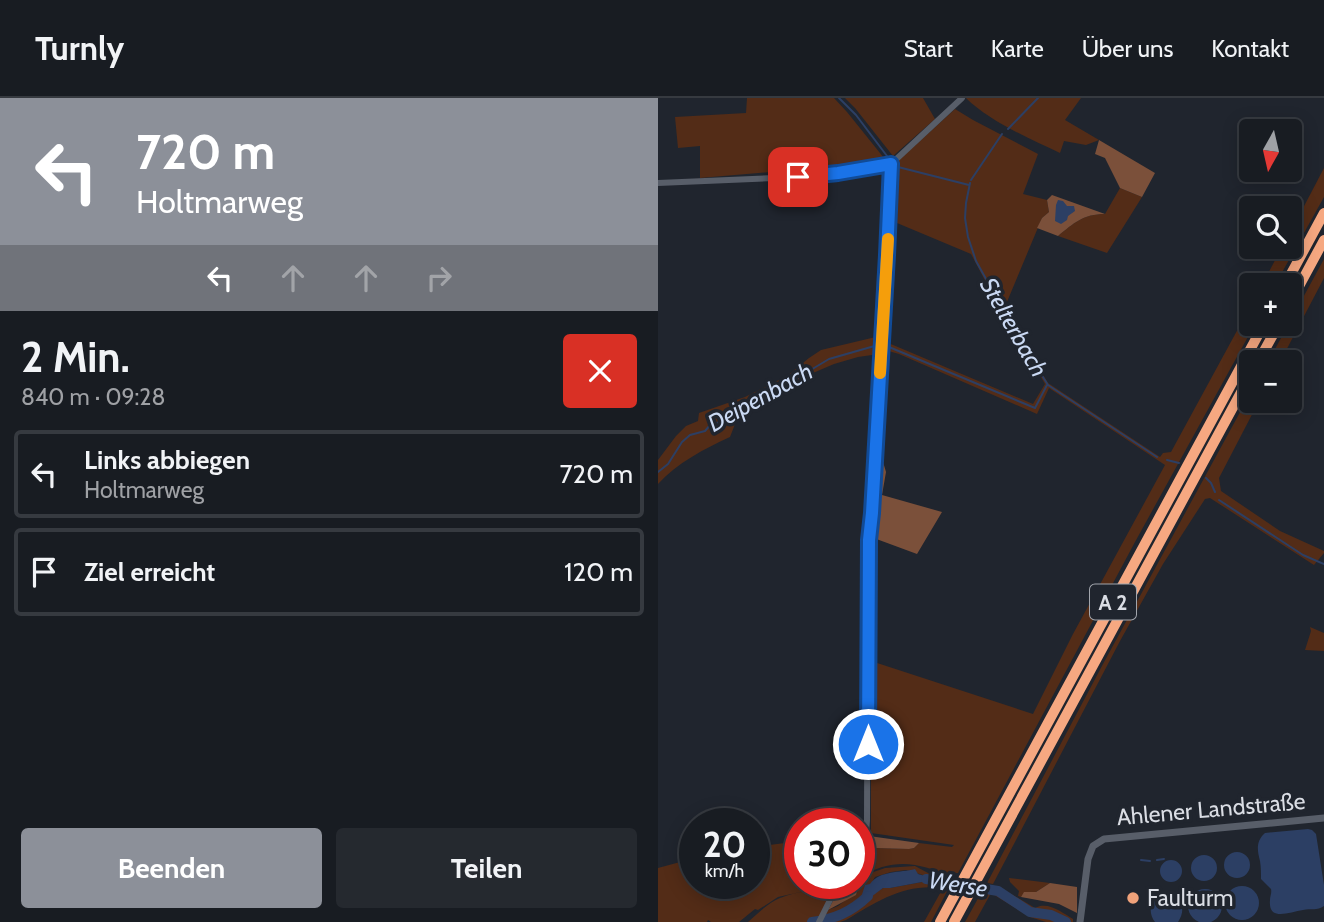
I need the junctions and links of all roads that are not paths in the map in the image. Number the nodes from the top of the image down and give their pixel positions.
1 (960, 99) edge
2 (891, 164) junction
3 (658, 183) edge
4 (1324, 213) edge
5 (1324, 240) edge
6 (1292, 273) edge
7 (1302, 281) edge
8 (1257, 336) edge
9 (1239, 396) edge
10 (867, 808) edge
11 (1324, 818) edge
12 (830, 899) edge
13 (820, 920) edge
14 (1081, 921) edge
15 (940, 922) edge
16 (954, 922) edge

1 - 2 street
2 - 3 street
2 - 10 street
4 - 6 highway
5 - 7 highway
8 - 15 highway, A 2
9 - 16 highway, A 2
11 - 14 street, Ahlener Landstraße
12 - 13 street

